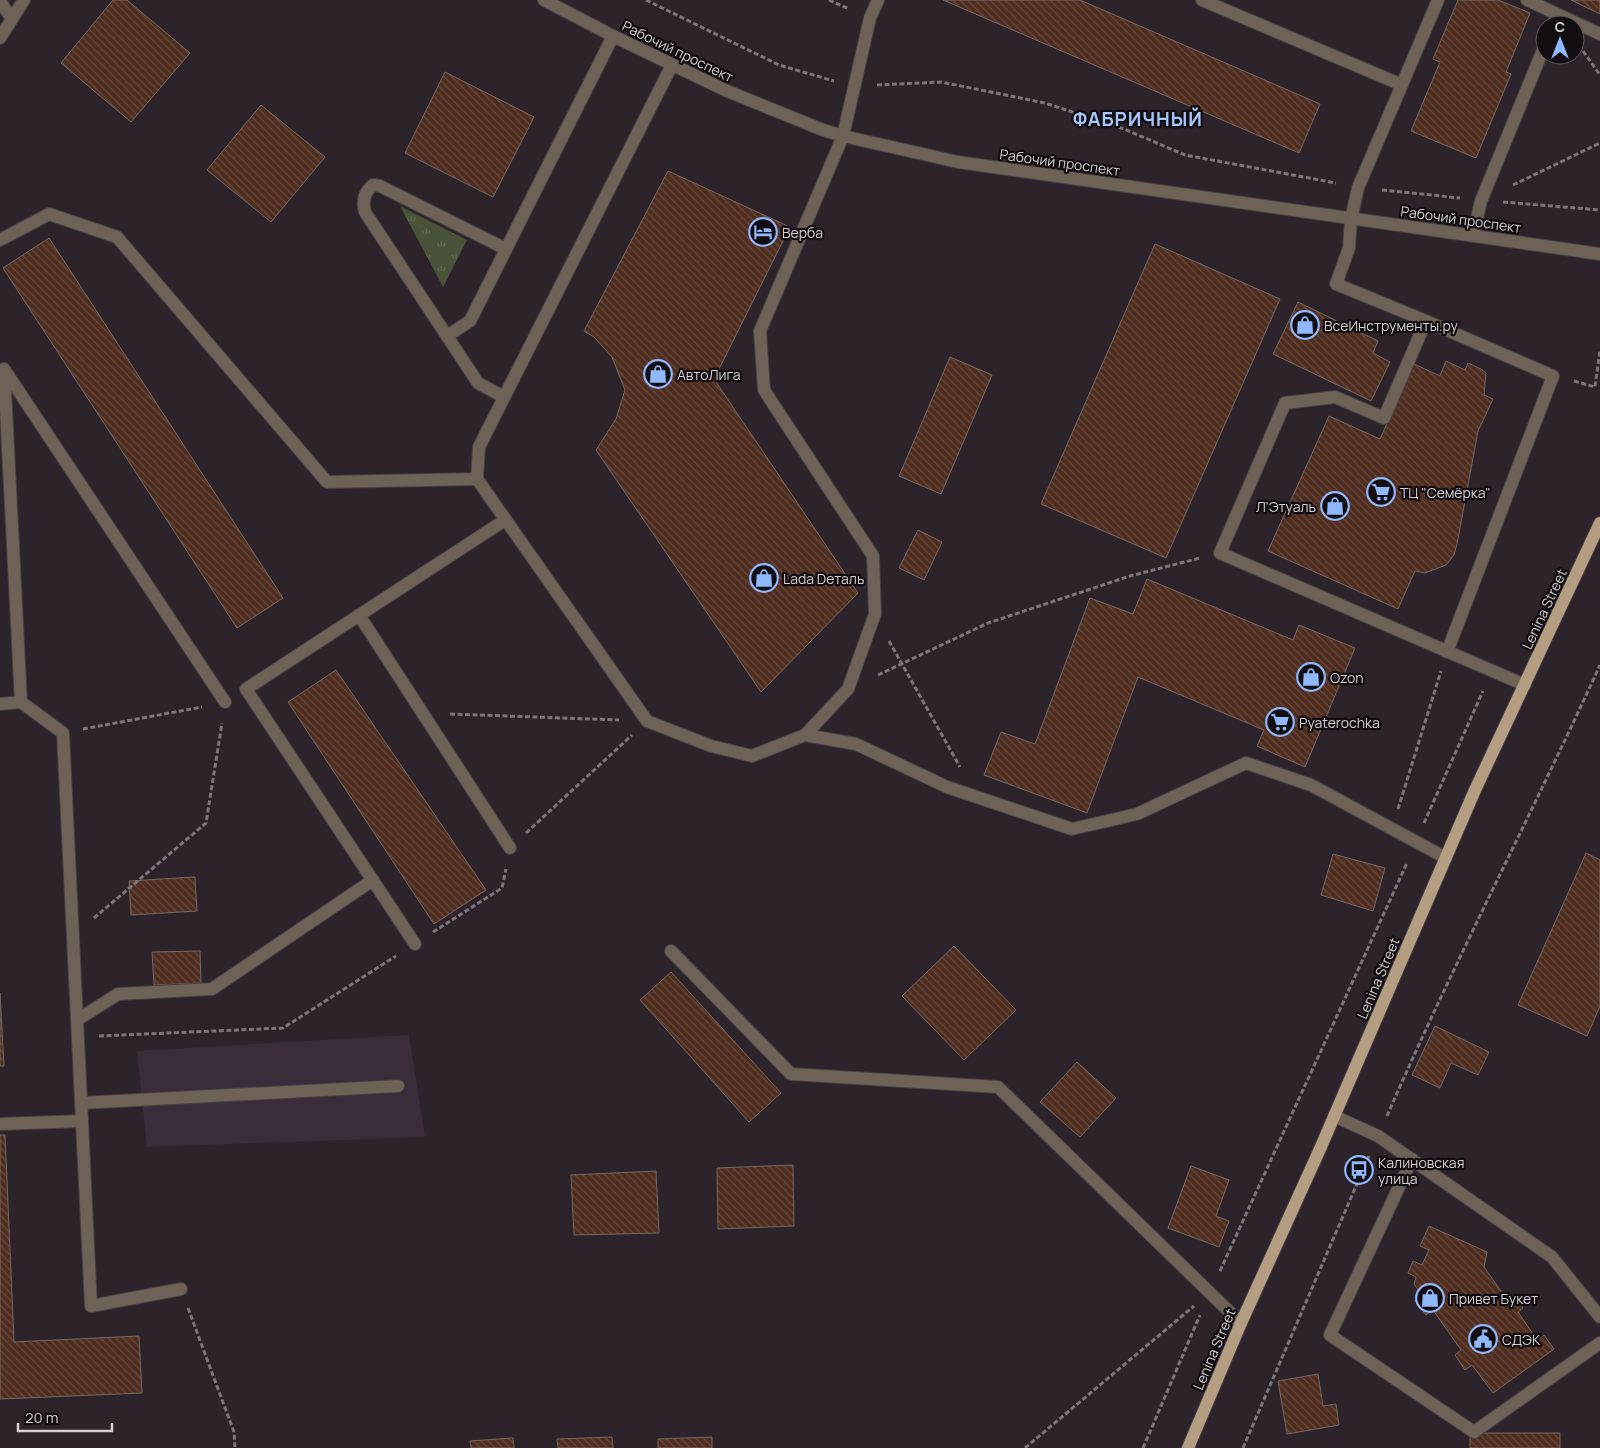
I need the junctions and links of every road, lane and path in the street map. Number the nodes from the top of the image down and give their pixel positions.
1 (24, 0) edge
2 (544, 0) edge
3 (646, 0) edge
4 (878, 0) edge
5 (1202, 0) edge
6 (1438, 0) edge
7 (1527, 0) edge
8 (0, 1) edge
9 (1548, 15) edge
10 (12, 19) junction
11 (1585, 29) edge
12 (1600, 34) edge
13 (613, 36) junction
14 (0, 38) edge
15 (1585, 54) edge
16 (1537, 65) edge
17 (672, 66) junction
18 (1600, 76) edge
19 (1402, 85) junction
20 (854, 86) junction
21 (843, 136) junction
22 (1600, 143) edge
23 (1358, 188) junction
24 (1481, 201) junction
25 (1600, 210) edge
26 (1351, 219) junction
27 (1473, 235) junction
28 (0, 240) edge
29 (506, 250) junction
30 (1600, 254) edge
31 (1426, 321) junction
32 (447, 336) junction
33 (1600, 350) edge
34 (2, 366) edge
35 (1595, 387) dead end
36 (504, 397) junction
37 (477, 479) junction
38 (505, 520) junction
39 (1600, 523) edge
40 (1220, 553) junction
41 (875, 614) junction
42 (359, 615) junction
43 (1447, 652) junction
44 (901, 664) junction
45 (1600, 665) edge
46 (1492, 670) junction
47 (1525, 685) junction
48 (848, 689) junction
49 (21, 702) junction
50 (225, 702) junction
51 (0, 704) edge
52 (422, 713) junction
53 (647, 721) junction
54 (63, 733) junction
55 (805, 735) junction
56 (977, 797) junction
57 (1392, 828) junction
58 (1416, 841) junction
59 (510, 848) junction
60 (1446, 858) junction
61 (373, 880) junction
62 (73, 936) junction
63 (415, 944) junction
64 (671, 951) dead end
65 (77, 1020) junction
66 (78, 1037) junction
67 (398, 1086) dead end
68 (81, 1103) junction
69 (1334, 1116) junction
70 (82, 1121) junction
71 (0, 1124) edge
72 (1378, 1136) junction
73 (1412, 1159) junction
74 (180, 1289) joint
75 (1210, 1293) junction
76 (1600, 1317) edge
77 (1241, 1323) junction
78 (1600, 1343) edge
79 (235, 1448) edge
80 (1024, 1448) edge
81 (1143, 1448) edge
82 (1188, 1448) edge
83 (1243, 1448) edge

1 - 10 street
2 - 13 street, Рабочий проспект
3 - 20 path
4 - 20 street
5 - 19 street
6 - 19 street
7 - 9 street
8 - 10 street
10 - 14 street
11 - 12 street
13 - 17 street, Рабочий проспект
13 - 29 street
15 - 18 path
16 - 24 street
17 - 21 street, Рабочий проспект
17 - 36 street
19 - 23 street
20 - 21 street
20 - 23 path
21 - 26 street, Рабочий проспект
21 - 41 street
22 - 24 path
23 - 24 path
23 - 26 street
24 - 25 path
24 - 27 street
26 - 27 street, Рабочий проспект
26 - 31 street
27 - 30 street, Рабочий проспект
28 - 37 street
29 - 32 street
29 - 32 street
31 - 40 street
31 - 43 street
32 - 36 street
33 - 35 path
34 - 49 street
34 - 50 street
36 - 37 street
37 - 38 street
38 - 42 street
38 - 53 street
39 - 47 main road, Lenina Street
40 - 43 street
40 - 44 path
41 - 44 path
41 - 48 street
42 - 52 street
42 - 61 street
43 - 46 street
43 - 57 path
44 - 48 path
44 - 56 path
45 - 72 path
46 - 47 street
46 - 58 path
47 - 60 main road, Lenina Street
48 - 55 street
49 - 51 street
49 - 54 street
50 - 54 path
50 - 62 path
52 - 53 path
52 - 59 street
53 - 55 street
53 - 59 path
54 - 62 street
55 - 56 street
56 - 57 street
57 - 58 street
58 - 60 street
58 - 75 path
59 - 63 path
60 - 69 main road, Lenina Street
61 - 63 street
61 - 65 street
62 - 65 street
63 - 66 path
64 - 75 street
65 - 66 street
66 - 68 street
67 - 68 street
68 - 70 street
69 - 72 street
69 - 77 main road, Lenina Street
70 - 71 street
70 - 74 street
72 - 73 street
72 - 83 path
73 - 76 street
73 - 78 street
74 - 79 path
75 - 77 street
75 - 80 path
75 - 81 path
77 - 82 main road, Lenina Street

